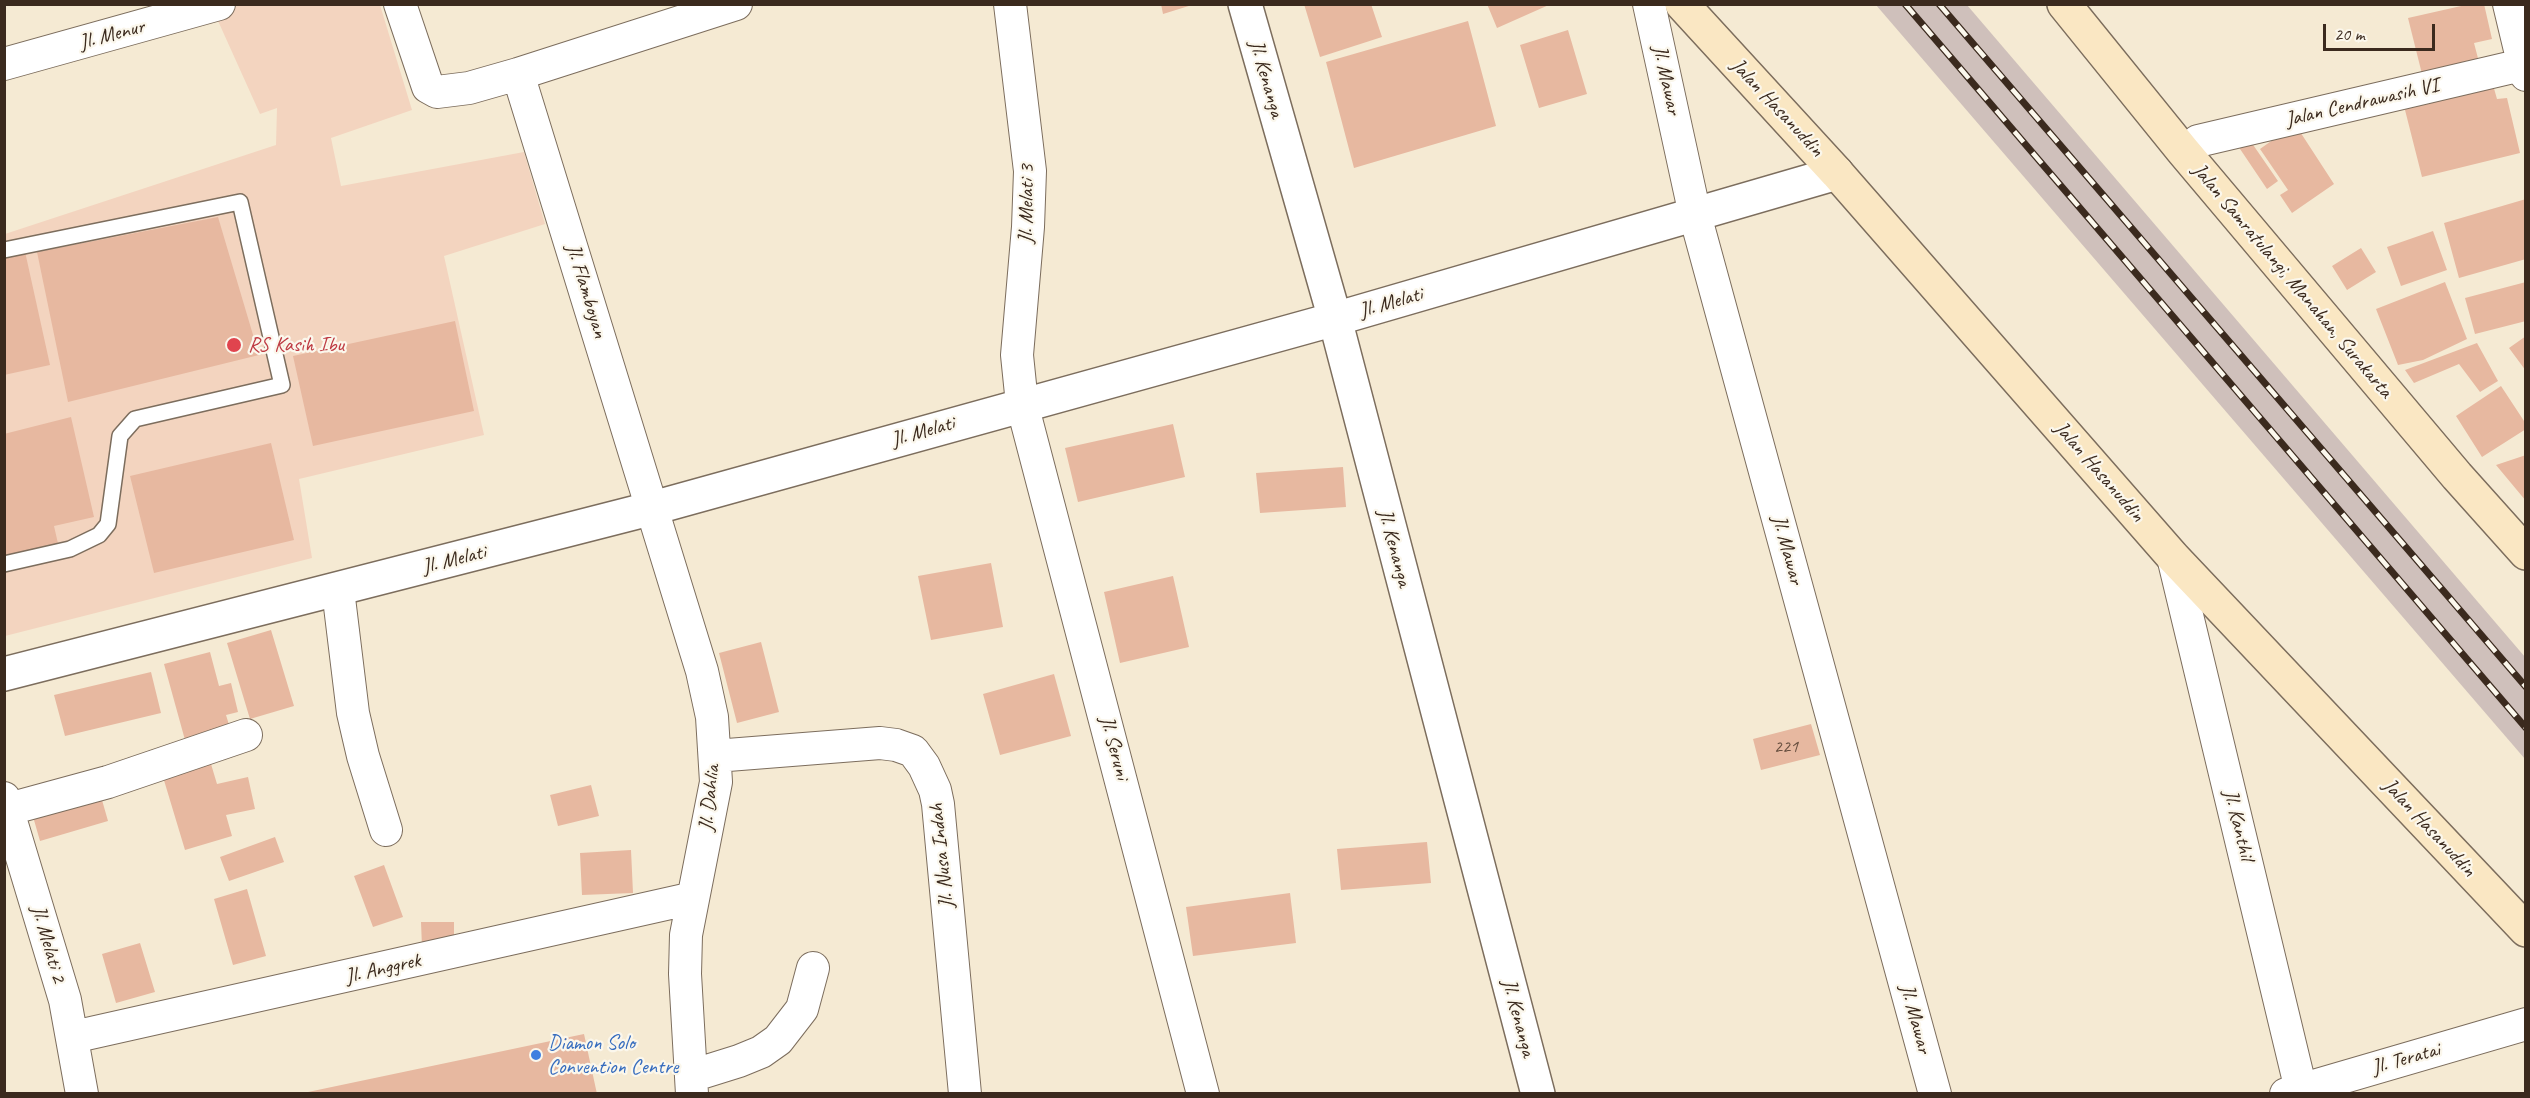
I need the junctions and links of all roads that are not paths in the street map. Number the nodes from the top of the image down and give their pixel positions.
1 (219, 4) edge
2 (400, 4) edge
3 (736, 4) edge
4 (1010, 4) edge
5 (1245, 4) edge
6 (1649, 4) edge
7 (1682, 4) edge
8 (2064, 4) edge
9 (2509, 4) edge
10 (152, 14) edge
11 (4, 64) edge
12 (2525, 68) edge
13 (518, 74) junction
14 (2198, 141) dead end
15 (1837, 173) junction
16 (1695, 215) junction
17 (4, 250) edge
18 (1335, 319) junction
19 (1022, 404) junction
20 (653, 508) junction
21 (2526, 553) edge
22 (2174, 557) junction
23 (4, 564) edge
24 (338, 590) junction
25 (4, 674) edge
26 (246, 735) dead end
27 (715, 756) junction
28 (7, 803) edge
29 (386, 830) dead end
30 (693, 898) junction
31 (2526, 930) edge
32 (813, 968) dead end
33 (2526, 1024) edge
34 (73, 1037) junction
35 (692, 1085) edge
36 (2296, 1092) edge
37 (81, 1094) edge
38 (965, 1094) edge
39 (1203, 1094) edge
40 (1538, 1094) edge
41 (1935, 1094) edge

1 - 10 street, Jl. Menur
2 - 13 street
3 - 13 street
4 - 19 street, Jl. Melati 3
5 - 18 street, Jl. Kenanga
6 - 16 street, Jl. Mawar
7 - 15 main road, Jalan Hasanuddin
8 - 21 main road, Jalan Samratulangi, Manahan, Surakarta
9 - 12 street
10 - 11 street, Jl. Menur
12 - 14 street, Jalan Cendrawasih VI
13 - 20 street, Jl. Flamboyan
15 - 16 street, Jl. Melati
15 - 22 main road, Jalan Hasanuddin
16 - 18 street, Jl. Melati
16 - 41 street, Jl. Mawar
17 - 23 lane
18 - 19 street, Jl. Melati
18 - 40 street, Jl. Kenanga
19 - 20 street, Jl. Melati
19 - 39 street, Jl. Seruni
20 - 24 street, Jl. Melati
20 - 27 street, Jl. Dahlia
22 - 31 main road, Jalan Hasanuddin
22 - 36 street, Jl. Kanthil
24 - 25 street, Jl. Melati
24 - 29 street
26 - 28 street
27 - 30 street, Jl. Dahlia
27 - 38 street, Jl. Nusa Indah
28 - 34 street, Jl. Melati 2
30 - 34 street, Jl. Anggrek
30 - 35 street, Jl. Dahlia
32 - 35 street
33 - 36 street, Jl. Teratai
34 - 37 street, Jl. Melati 2

